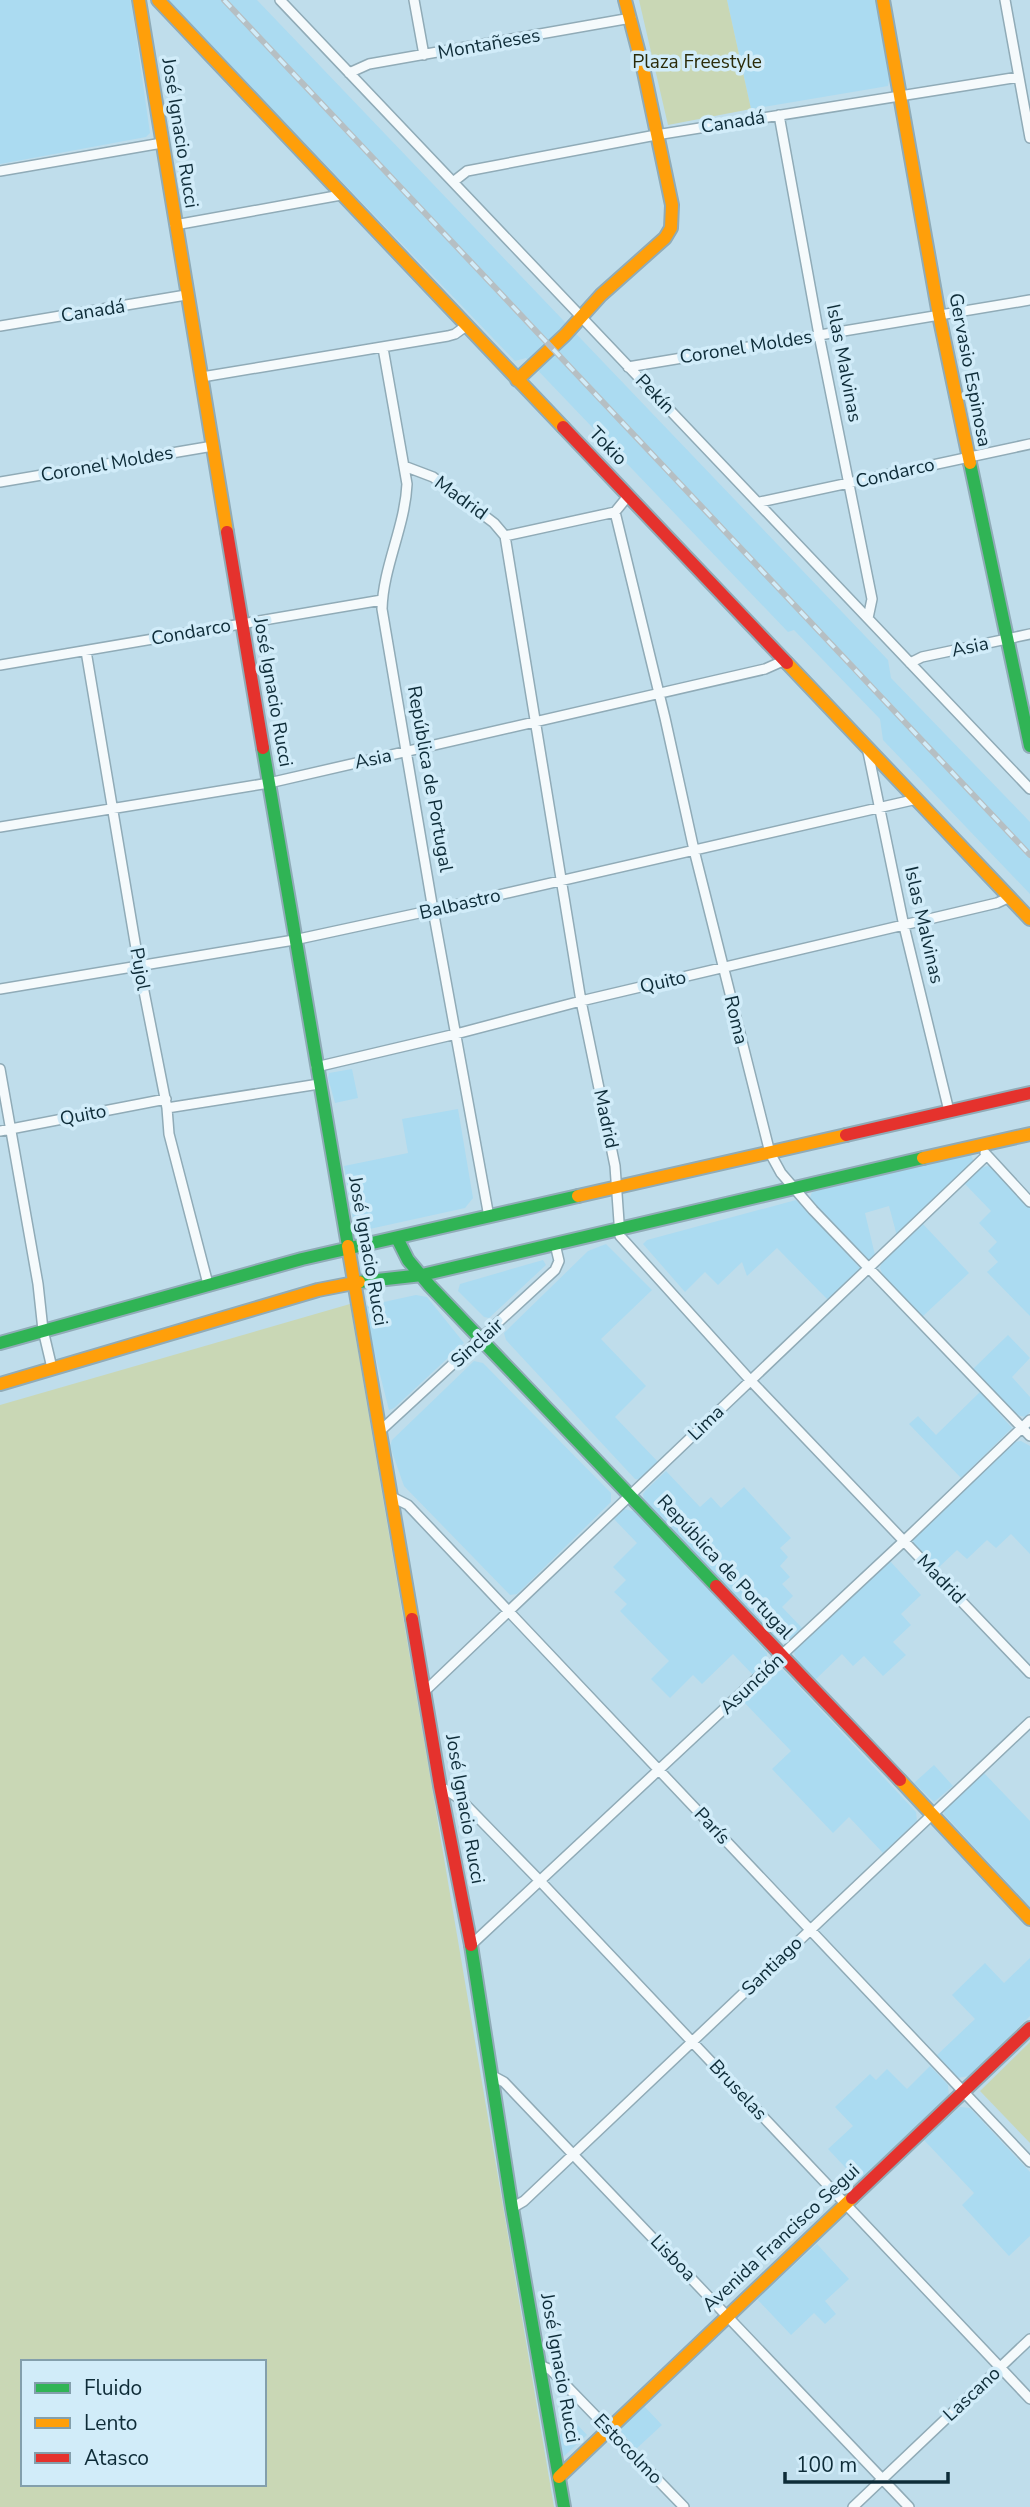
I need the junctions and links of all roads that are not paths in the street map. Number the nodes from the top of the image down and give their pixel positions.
1 (138, 0) edge
2 (158, 0) edge
3 (280, 0) edge
4 (414, 0) edge
5 (625, 0) edge
6 (883, 0) edge
7 (1006, 0) edge
8 (169, 12) junction
9 (631, 18) junction
10 (142, 20) junction
11 (424, 55) junction
12 (349, 73) junction
13 (1019, 77) junction
14 (898, 96) junction
15 (779, 115) junction
16 (656, 135) junction
17 (1030, 138) edge
18 (162, 143) junction
19 (0, 171) edge
20 (453, 182) junction
21 (341, 195) junction
22 (175, 225) junction
23 (186, 295) junction
24 (1030, 300) edge
25 (939, 315) junction
26 (582, 317) junction
27 (0, 326) edge
28 (466, 326) junction
29 (819, 335) junction
30 (383, 348) junction
31 (628, 366) junction
32 (202, 377) junction
33 (517, 380) junction
34 (1030, 444) edge
35 (213, 446) junction
36 (968, 457) junction
37 (404, 466) junction
38 (0, 482) edge
39 (848, 484) junction
40 (628, 495) junction
41 (760, 502) junction
42 (615, 512) junction
43 (505, 536) junction
44 (382, 600) junction
45 (868, 618) junction
46 (242, 623) junction
47 (1030, 634) edge
48 (1009, 639) junction
49 (86, 651) junction
50 (783, 661) junction
51 (910, 663) junction
52 (0, 665) edge
53 (658, 694) junction
54 (535, 722) junction
55 (1030, 746) edge
56 (866, 747) junction
57 (405, 752) junction
58 (269, 783) junction
59 (1030, 789) edge
60 (917, 799) junction
61 (878, 808) junction
62 (113, 809) junction
63 (0, 828) edge
64 (694, 850) junction
65 (561, 881) junction
66 (1010, 897) junction
67 (433, 911) junction
68 (1030, 919) edge
69 (904, 926) junction
70 (294, 940) junction
71 (139, 965) junction
72 (724, 968) junction
73 (0, 989) edge
74 (581, 1001) junction
75 (456, 1034) junction
76 (316, 1067) junction
77 (0, 1069) edge
78 (319, 1084) junction
79 (1030, 1093) edge
80 (167, 1103) junction
81 (949, 1111) junction
82 (11, 1128) junction
83 (0, 1130) edge
84 (1030, 1134) edge
85 (985, 1150) junction
86 (770, 1153) junction
87 (791, 1186) junction
88 (618, 1188) junction
89 (1030, 1202) edge
90 (489, 1217) junction
91 (619, 1230) junction
92 (397, 1238) junction
93 (555, 1244) junction
94 (348, 1247) junction
95 (869, 1267) junction
96 (422, 1275) junction
97 (355, 1282) junction
98 (208, 1284) junction
99 (43, 1330) junction
100 (481, 1339) junction
101 (0, 1343) edge
102 (51, 1365) junction
103 (751, 1381) junction
104 (0, 1384) edge
105 (1030, 1420) edge
106 (1022, 1428) junction
107 (379, 1433) junction
108 (1030, 1436) edge
109 (631, 1495) junction
110 (390, 1496) junction
111 (904, 1541) junction
112 (509, 1609) junction
113 (783, 1655) junction
114 (1030, 1672) edge
115 (425, 1691) junction
116 (1030, 1722) edge
117 (660, 1770) junction
118 (440, 1786) junction
119 (932, 1814) junction
120 (540, 1881) junction
121 (1030, 1919) edge
122 (810, 1929) junction
123 (471, 1945) junction
124 (1030, 2028) edge
125 (693, 2041) junction
126 (491, 2075) junction
127 (965, 2091) junction
128 (573, 2153) junction
129 (1030, 2162) edge
130 (846, 2204) junction
131 (512, 2208) junction
132 (728, 2315) junction
133 (1030, 2339) edge
134 (540, 2365) junction
135 (1000, 2368) junction
136 (1030, 2399) edge
137 (608, 2428) junction
138 (559, 2477) junction
139 (882, 2479) junction
140 (564, 2507) edge
141 (684, 2507) edge
142 (853, 2507) edge
143 (909, 2507) edge

1 - 10 main road, José Ignacio Rucci
2 - 8 main road, Tokio
3 - 12 street, Pekín
4 - 11 street
5 - 9 main road
6 - 14 main road, Gervasio Espinosa
7 - 13 street
8 - 10 street
8 - 21 main road, Tokio
9 - 11 street, Montañeses
9 - 16 main road
10 - 18 main road, José Ignacio Rucci
11 - 12 street, Montañeses
12 - 20 street, Pekín
13 - 14 street, Canadá
13 - 17 street
14 - 15 street, Canadá
14 - 25 main road, Gervasio Espinosa
15 - 16 street, Canadá
15 - 29 street, Islas Malvinas
16 - 20 street, Canadá
16 - 26 main road
18 - 19 street
18 - 22 main road, José Ignacio Rucci
20 - 26 street, Pekín
21 - 22 street
21 - 28 main road, Tokio
22 - 23 main road, José Ignacio Rucci
23 - 27 street, Canadá
23 - 32 main road, José Ignacio Rucci
24 - 25 street, Coronel Moldes
25 - 29 street, Coronel Moldes
25 - 36 main road, Gervasio Espinosa
26 - 31 street, Pekín
26 - 33 main road
28 - 30 street
28 - 33 main road, Tokio
29 - 31 street, Coronel Moldes
29 - 39 street, Islas Malvinas
30 - 32 street
30 - 37 street, República de Portugal
31 - 41 street, Pekín
32 - 35 main road, José Ignacio Rucci
33 - 40 main road, Tokio
34 - 36 street, Condarco
35 - 38 street, Coronel Moldes
35 - 46 main road, José Ignacio Rucci
36 - 39 street, Condarco
36 - 48 main road, Gervasio Espinosa
37 - 43 street, Madrid
37 - 44 street, República de Portugal
39 - 41 street, Condarco
39 - 45 street, Islas Malvinas
40 - 42 street
40 - 50 main road, Tokio
41 - 45 street, Pekín
42 - 43 street
42 - 53 street, Roma
43 - 54 street, Madrid
44 - 46 street, Condarco
44 - 57 street, República de Portugal
45 - 51 street, Pekín
46 - 49 street, Condarco
46 - 58 main road, José Ignacio Rucci
47 - 48 street, Asia
48 - 51 street, Asia
48 - 55 main road, Gervasio Espinosa
49 - 52 street, Condarco
49 - 62 street, Pujol
50 - 53 street, Asia
50 - 56 main road, Tokio
51 - 59 street, Pekín
53 - 54 street, Asia
53 - 64 street, Roma
54 - 57 street, Asia
54 - 65 street, Madrid
56 - 60 main road, Tokio
56 - 61 street, Islas Malvinas
57 - 58 street, Asia
57 - 67 street, República de Portugal
58 - 62 street, Asia
58 - 70 main road, José Ignacio Rucci
60 - 61 street, Balbastro
60 - 66 main road, Tokio
61 - 64 street, Balbastro
61 - 69 street, Islas Malvinas
62 - 63 street, Asia
62 - 71 street, Pujol
64 - 65 street, Balbastro
64 - 72 street, Roma
65 - 67 street, Balbastro
65 - 74 street, Madrid
66 - 68 main road, Tokio
66 - 69 street, Quito
67 - 70 street, Balbastro
67 - 75 street, República de Portugal
69 - 72 street, Quito
69 - 81 street, Islas Malvinas
70 - 71 street, Balbastro
70 - 76 main road, José Ignacio Rucci
71 - 73 street, Balbastro
71 - 80 street, Pujol
72 - 74 street, Quito
72 - 86 street, Roma
74 - 75 street, Quito
74 - 88 street, Madrid
75 - 76 street, Quito
75 - 90 street, República de Portugal
76 - 78 main road, José Ignacio Rucci
77 - 82 street
78 - 80 street, Quito
78 - 94 main road, José Ignacio Rucci
79 - 81 main road
80 - 82 street, Quito
80 - 98 street, Pujol
81 - 86 main road
82 - 83 street, Quito
82 - 99 street
84 - 85 main road
85 - 87 main road
85 - 89 street
85 - 95 street, Lima
86 - 87 street, Roma
86 - 88 main road
87 - 91 main road
87 - 95 street, Roma
88 - 90 main road
88 - 91 street, Madrid
90 - 92 main road
91 - 93 main road
91 - 103 street, Madrid
92 - 94 main road
92 - 96 main road, República de Portugal
93 - 96 main road
93 - 100 street, Sinclair
94 - 97 main road, José Ignacio Rucci
94 - 98 main road
95 - 103 street, Lima
95 - 106 street, Roma
96 - 97 main road
96 - 100 main road, República de Portugal
97 - 102 main road
97 - 107 main road, José Ignacio Rucci
98 - 99 main road
99 - 101 main road
99 - 102 street
100 - 107 street, Sinclair
100 - 109 main road, República de Portugal
102 - 104 main road
103 - 109 street, Lima
103 - 111 street, Madrid
105 - 106 street, Asunción
106 - 108 street, Roma
106 - 111 street, Asunción
107 - 110 main road, José Ignacio Rucci
109 - 112 street, Lima
109 - 113 main road, República de Portugal
110 - 112 street, París
110 - 115 main road, José Ignacio Rucci
111 - 113 street, Asunción
111 - 114 street, Madrid
112 - 115 street, Lima
112 - 117 street, París
113 - 117 street, Asunción
113 - 119 main road, República de Portugal
115 - 118 main road, José Ignacio Rucci
116 - 119 street, Santiago
117 - 120 street, Asunción
117 - 122 street, París
118 - 120 street, Bruselas
118 - 123 main road, José Ignacio Rucci
119 - 121 main road, República de Portugal
119 - 122 street, Santiago
120 - 123 street, Asunción
120 - 125 street, Bruselas
122 - 125 street, Santiago
122 - 127 street, París
123 - 126 main road, José Ignacio Rucci
124 - 127 main road, Avenida Francisco Segui
125 - 128 street, Santiago
125 - 130 street, Bruselas
126 - 128 street, Lisboa
126 - 131 main road, José Ignacio Rucci
127 - 129 street, París
127 - 130 main road, Avenida Francisco Segui
128 - 131 street, Santiago
128 - 132 street, Lisboa
130 - 132 main road, Avenida Francisco Segui
130 - 135 street, Bruselas
131 - 134 main road, José Ignacio Rucci
132 - 137 main road, Avenida Francisco Segui
132 - 139 street, Lisboa
133 - 135 street, Lascano
134 - 137 street, Estocolmo
134 - 138 main road, José Ignacio Rucci
135 - 136 street, Bruselas
135 - 139 street, Lascano
137 - 138 main road, Avenida Francisco Segui
137 - 141 street, Estocolmo
138 - 140 main road, José Ignacio Rucci
139 - 142 street, Lascano
139 - 143 street, Lisboa

